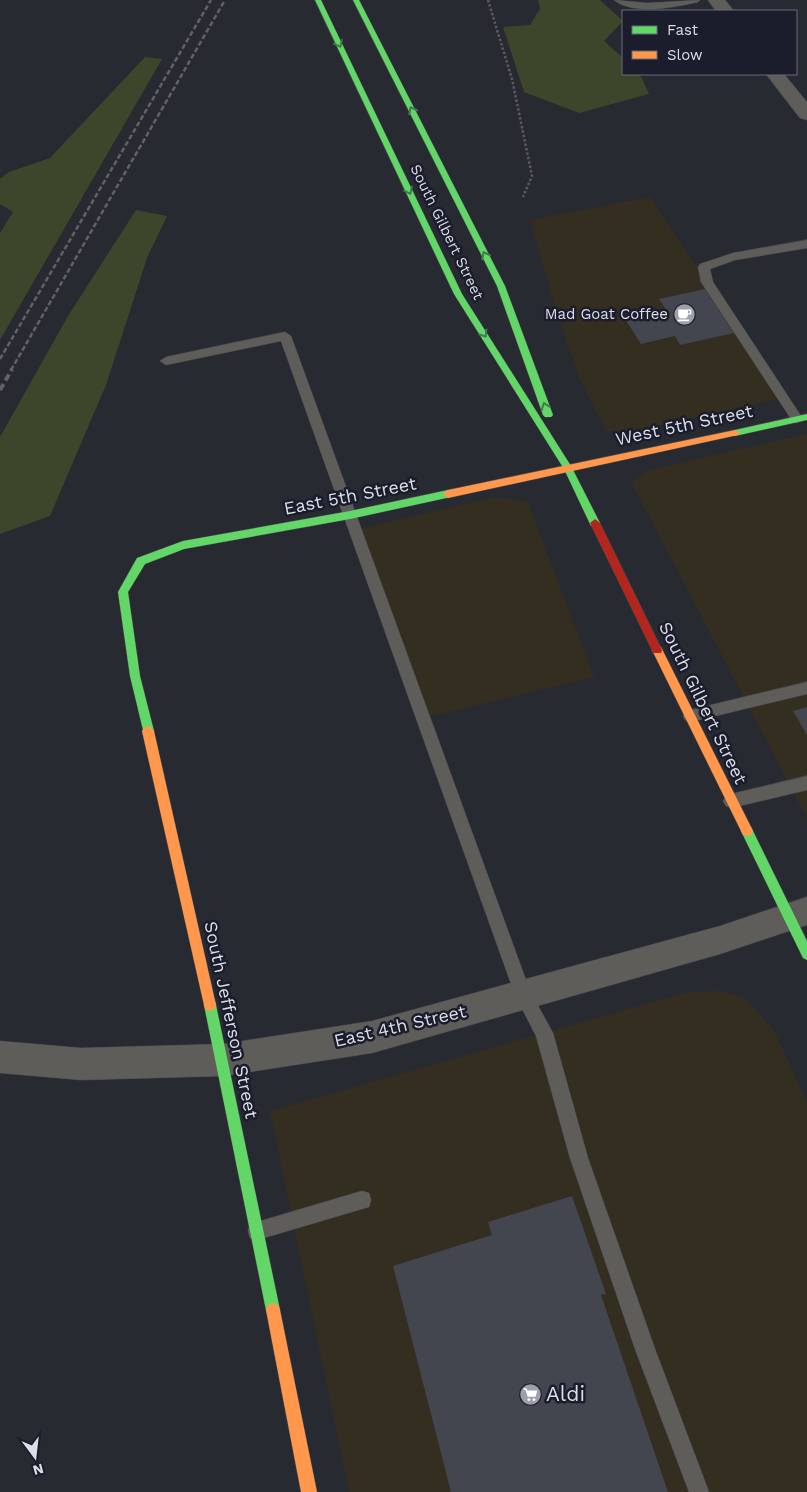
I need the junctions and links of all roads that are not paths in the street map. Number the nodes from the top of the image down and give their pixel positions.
1 (318, 0) edge
2 (356, 0) edge
3 (620, 0) edge
4 (696, 0) edge
5 (716, 0) edge
6 (724, 10) edge
7 (776, 75) edge
8 (807, 114) edge
9 (807, 244) edge
10 (166, 361) dead end
11 (802, 418) edge
12 (568, 468) junction
13 (350, 515) junction
14 (141, 561) joint
15 (807, 688) edge
16 (690, 716) junction
17 (807, 783) edge
18 (731, 801) junction
19 (798, 914) edge
20 (807, 954) edge
21 (524, 995) junction
22 (0, 1057) edge
23 (223, 1060) junction
24 (362, 1200) dead end
25 (257, 1231) junction
26 (308, 1492) edge
27 (699, 1492) edge

1 -> 12 main road, South Gilbert Street
12 -> 2 main road, South Gilbert Street
3 - 4 lane
5 - 6 street
7 - 8 street
9 - 11 lane
10 - 13 lane
11 - 12 main road, West 5th Street
12 - 13 main road, East 5th Street
12 - 16 main road, South Gilbert Street
13 - 14 main road, East 5th Street
13 - 21 lane
14 - 23 main road, South Jefferson Street
15 - 16 lane
16 - 18 main road, South Gilbert Street
17 - 18 lane
18 - 19 main road, South Gilbert Street
19 - 20 main road, South Gilbert Street
19 - 21 street, East 4th Street
21 - 23 street, East 4th Street
21 - 27 lane
22 - 23 street, East 4th Street
23 - 25 main road, South Jefferson Street
24 - 25 lane
25 - 26 main road, South Jefferson Street

